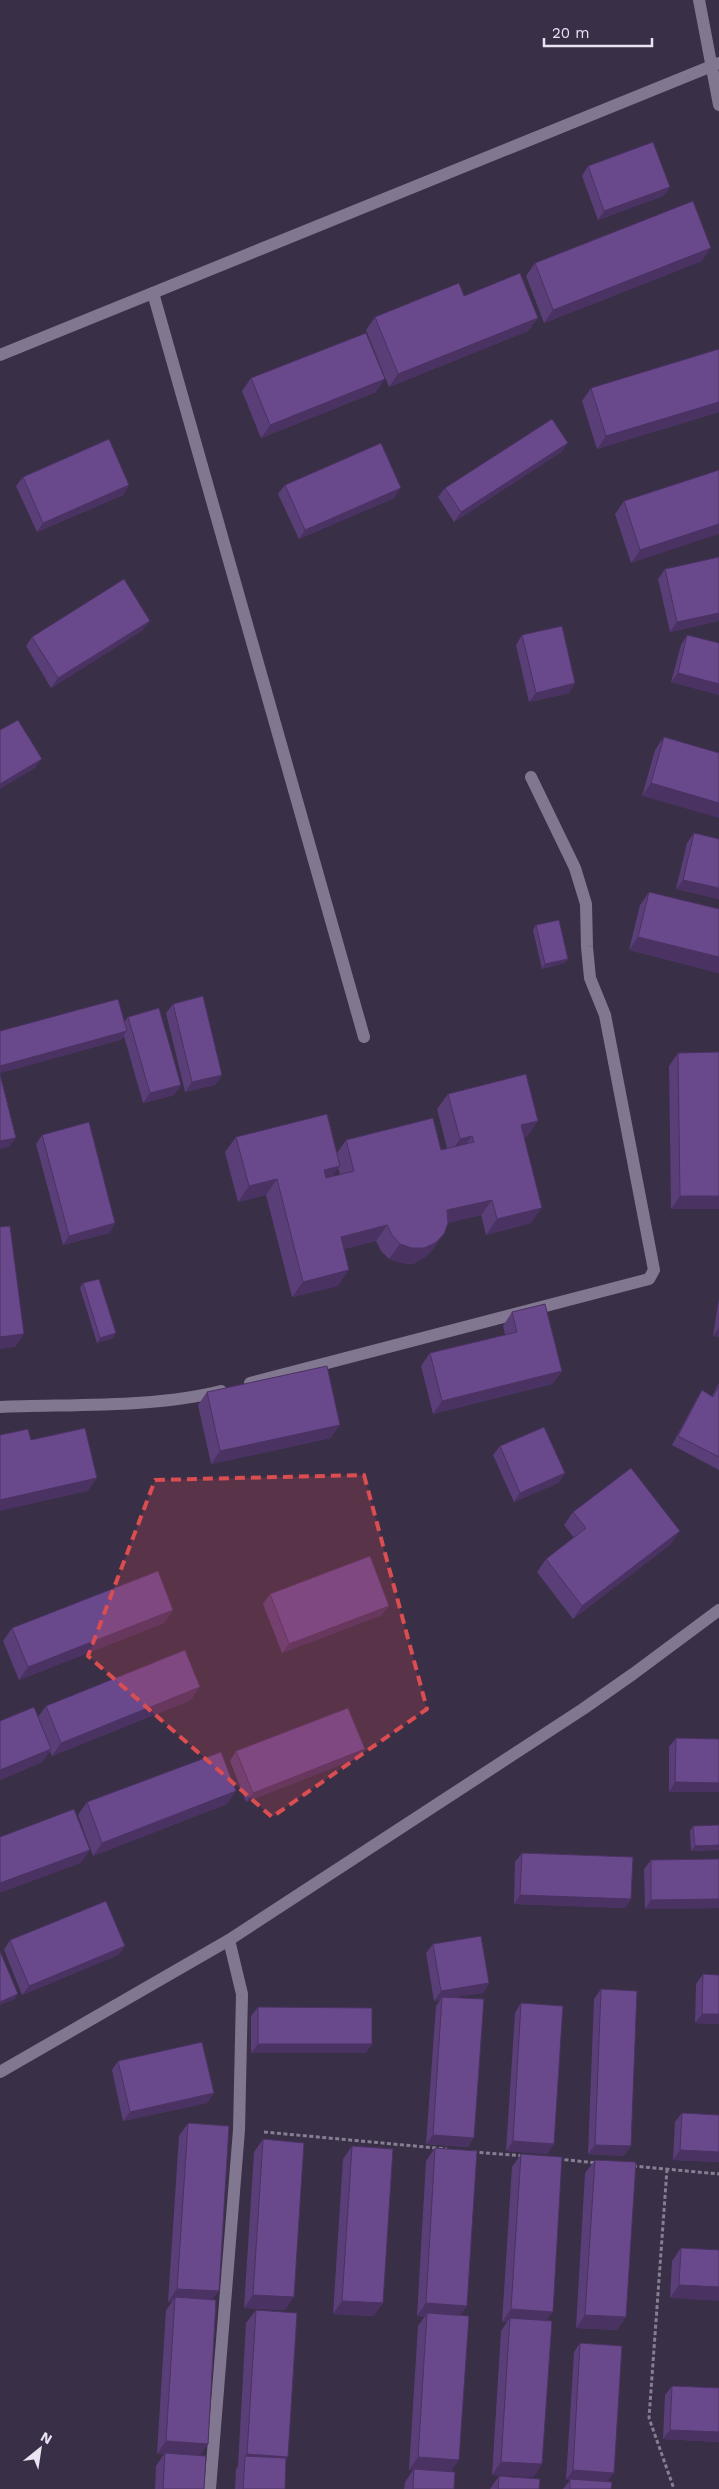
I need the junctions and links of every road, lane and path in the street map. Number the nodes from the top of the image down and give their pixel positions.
1 (699, 0) edge
2 (715, 64) edge
3 (719, 105) edge
4 (153, 293) junction
5 (0, 355) edge
6 (531, 777) dead end
7 (364, 1037) dead end
8 (0, 1407) edge
9 (719, 1610) edge
10 (229, 1940) junction
11 (0, 2072) edge
12 (239, 2130) junction
13 (453, 2150) edge
14 (463, 2151) edge
15 (531, 2157) edge
16 (550, 2159) edge
17 (599, 2163) edge
18 (628, 2166) edge
19 (667, 2169) junction
20 (719, 2174) edge
21 (210, 2489) edge
22 (674, 2489) edge

1 - 2 street
2 - 3 street
2 - 4 street
4 - 5 street
4 - 7 street
6 - 8 street
9 - 10 street
10 - 11 street
10 - 12 street
12 - 13 path
12 - 21 street
14 - 15 path
16 - 17 path
18 - 19 path
19 - 20 path
19 - 22 path

